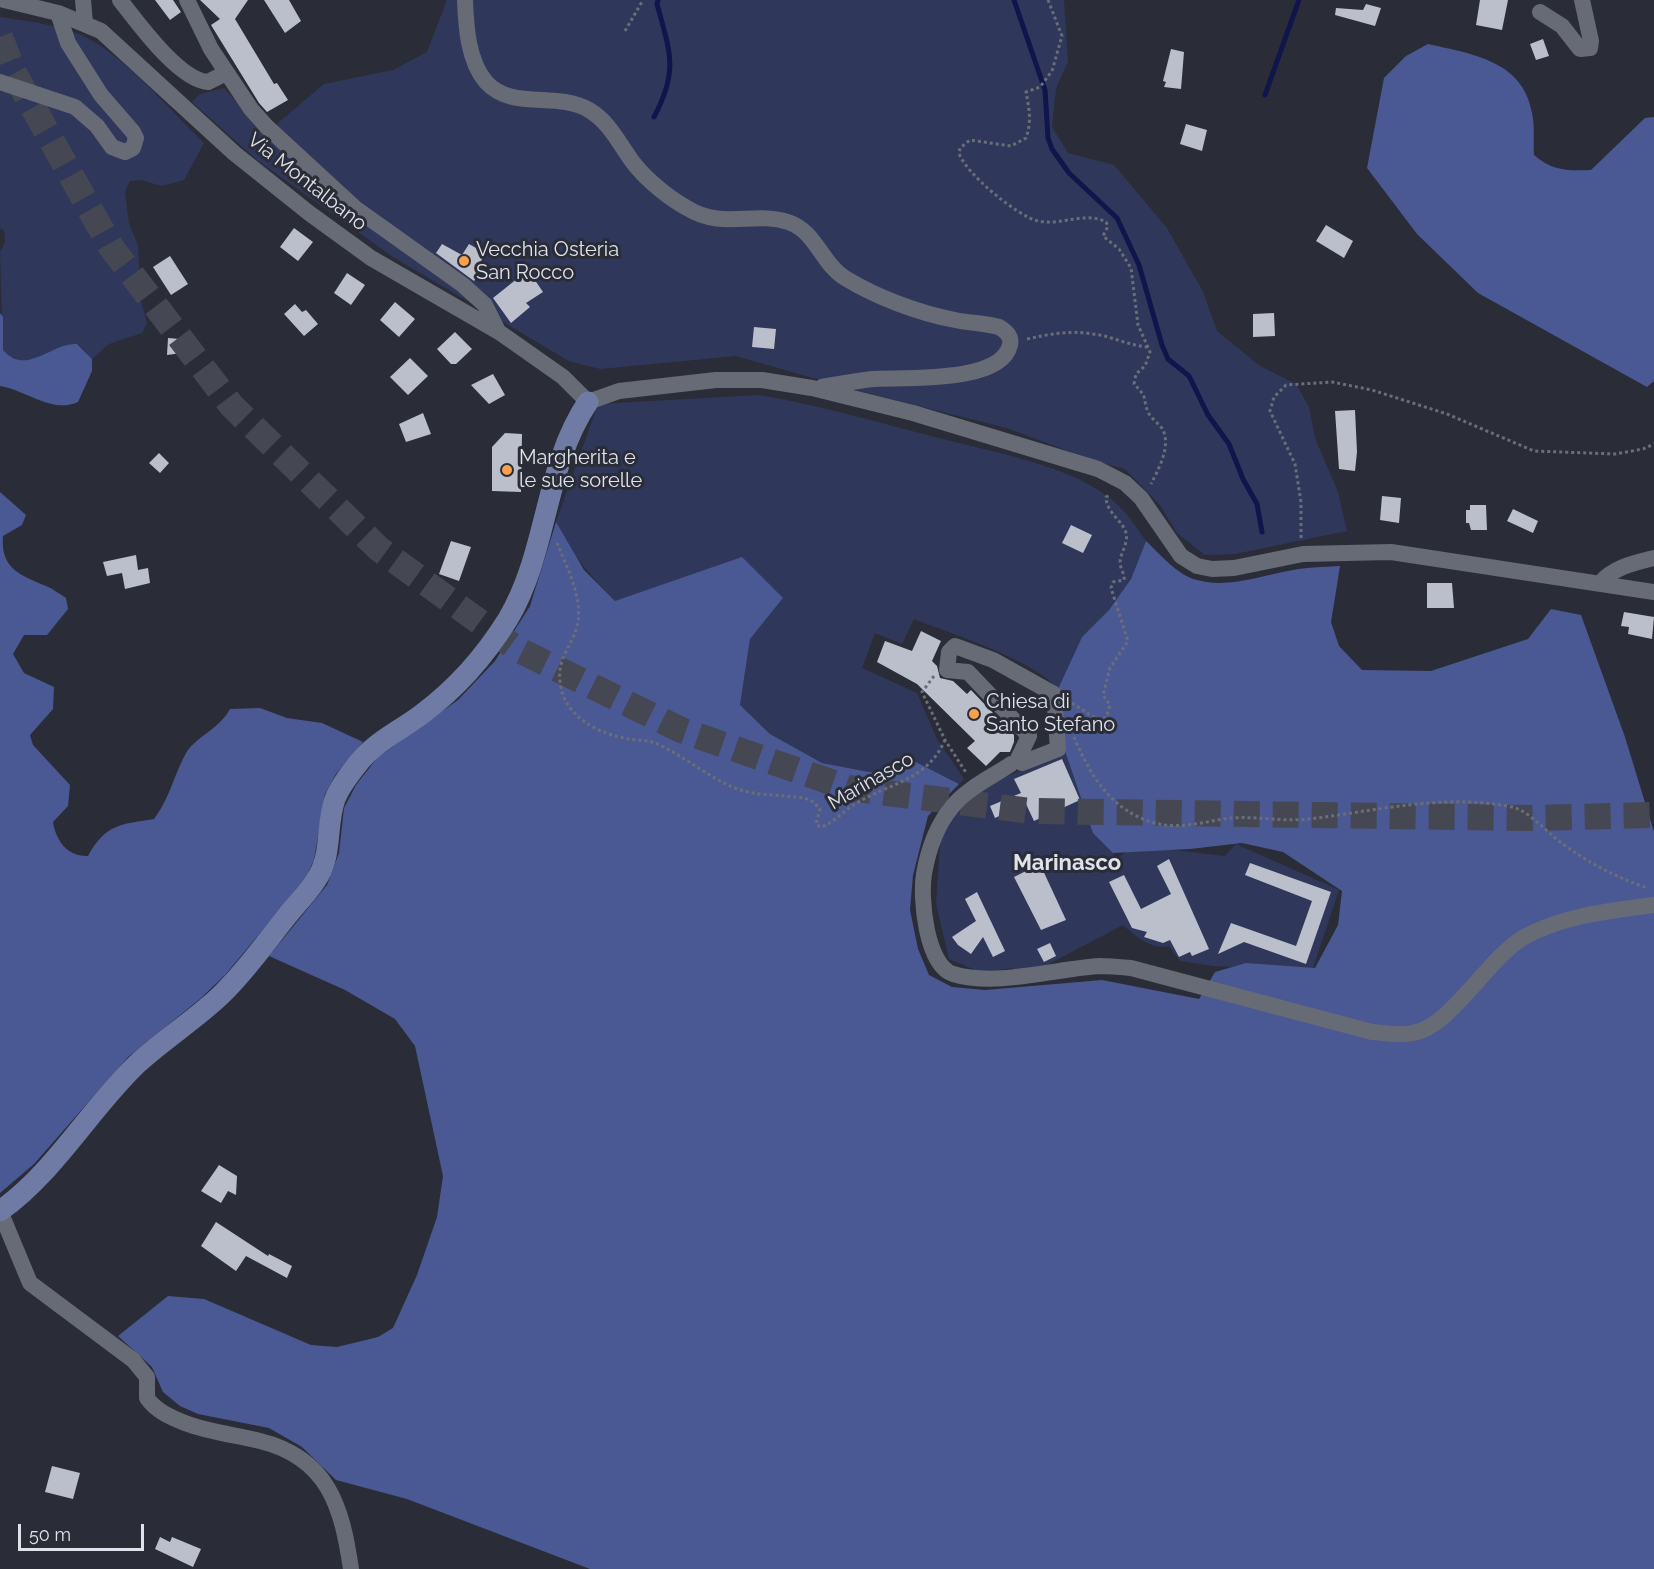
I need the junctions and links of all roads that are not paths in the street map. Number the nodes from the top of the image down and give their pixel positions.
1 (4, 0) edge
2 (82, 0) edge
3 (120, 0) edge
4 (187, 0) edge
5 (465, 0) edge
6 (1582, 0) edge
7 (1540, 12) dead end
8 (58, 13) junction
9 (85, 23) junction
10 (226, 73) junction
11 (0, 82) edge
12 (499, 332) junction
13 (812, 388) junction
14 (588, 402) junction
15 (1654, 558) edge
16 (1600, 583) junction
17 (1654, 592) edge
18 (947, 670) joint
19 (1011, 764) dead end
20 (1654, 905) edge
21 (0, 1211) edge
22 (351, 1569) edge

1 - 8 street, Via Montalbano
2 - 9 street
3 - 10 street
4 - 10 street
5 - 13 street
6 - 7 street
8 - 9 street, Via Montalbano
8 - 11 street
9 - 12 street, Via Montalbano
10 - 12 street
12 - 14 street, Via Montalbano
13 - 14 street
13 - 16 street
14 - 21 main road
15 - 16 street
16 - 17 street
18 - 18 street
19 - 20 street
21 - 22 street

